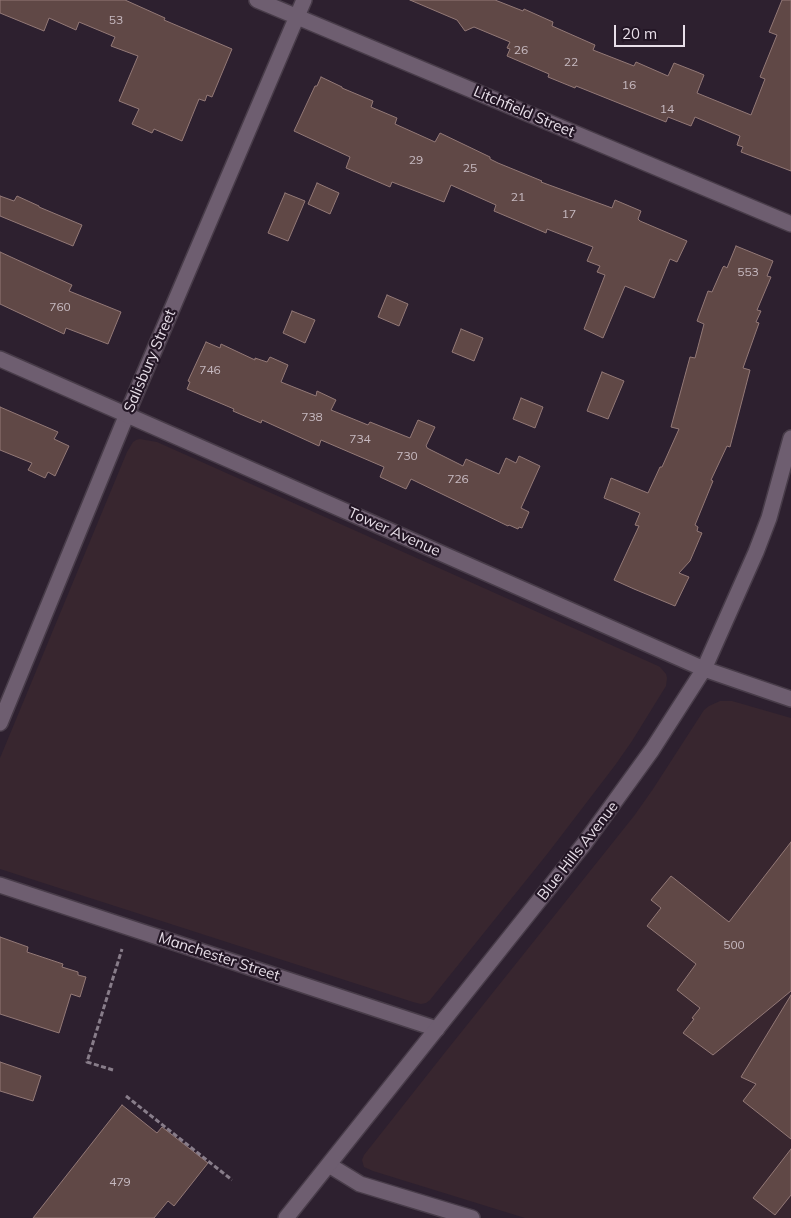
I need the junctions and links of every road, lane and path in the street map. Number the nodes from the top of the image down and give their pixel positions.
1 (257, 0) edge
2 (304, 0) edge
3 (298, 17) junction
4 (791, 224) edge
5 (0, 359) edge
6 (127, 414) junction
7 (791, 438) edge
8 (704, 668) junction
9 (791, 699) edge
10 (0, 723) edge
11 (0, 886) edge
12 (122, 950) dead end
13 (437, 1029) junction
14 (113, 1070) dead end
15 (126, 1096) dead end
16 (329, 1165) junction
17 (232, 1180) dead end
18 (286, 1218) edge
19 (472, 1218) edge

1 - 3 street, Litchfield Street
2 - 3 street, Salisbury Street
3 - 4 street, Litchfield Street
3 - 6 street, Salisbury Street
5 - 6 street, Tower Avenue
6 - 8 street, Tower Avenue
6 - 10 street, Salisbury Street
7 - 8 street, Blue Hills Avenue
8 - 9 street, Tower Avenue
8 - 13 street, Blue Hills Avenue
11 - 13 street, Manchester Street
12 - 14 path
13 - 16 street, Blue Hills Avenue
15 - 17 path
16 - 18 street, Blue Hills Avenue
16 - 19 street

